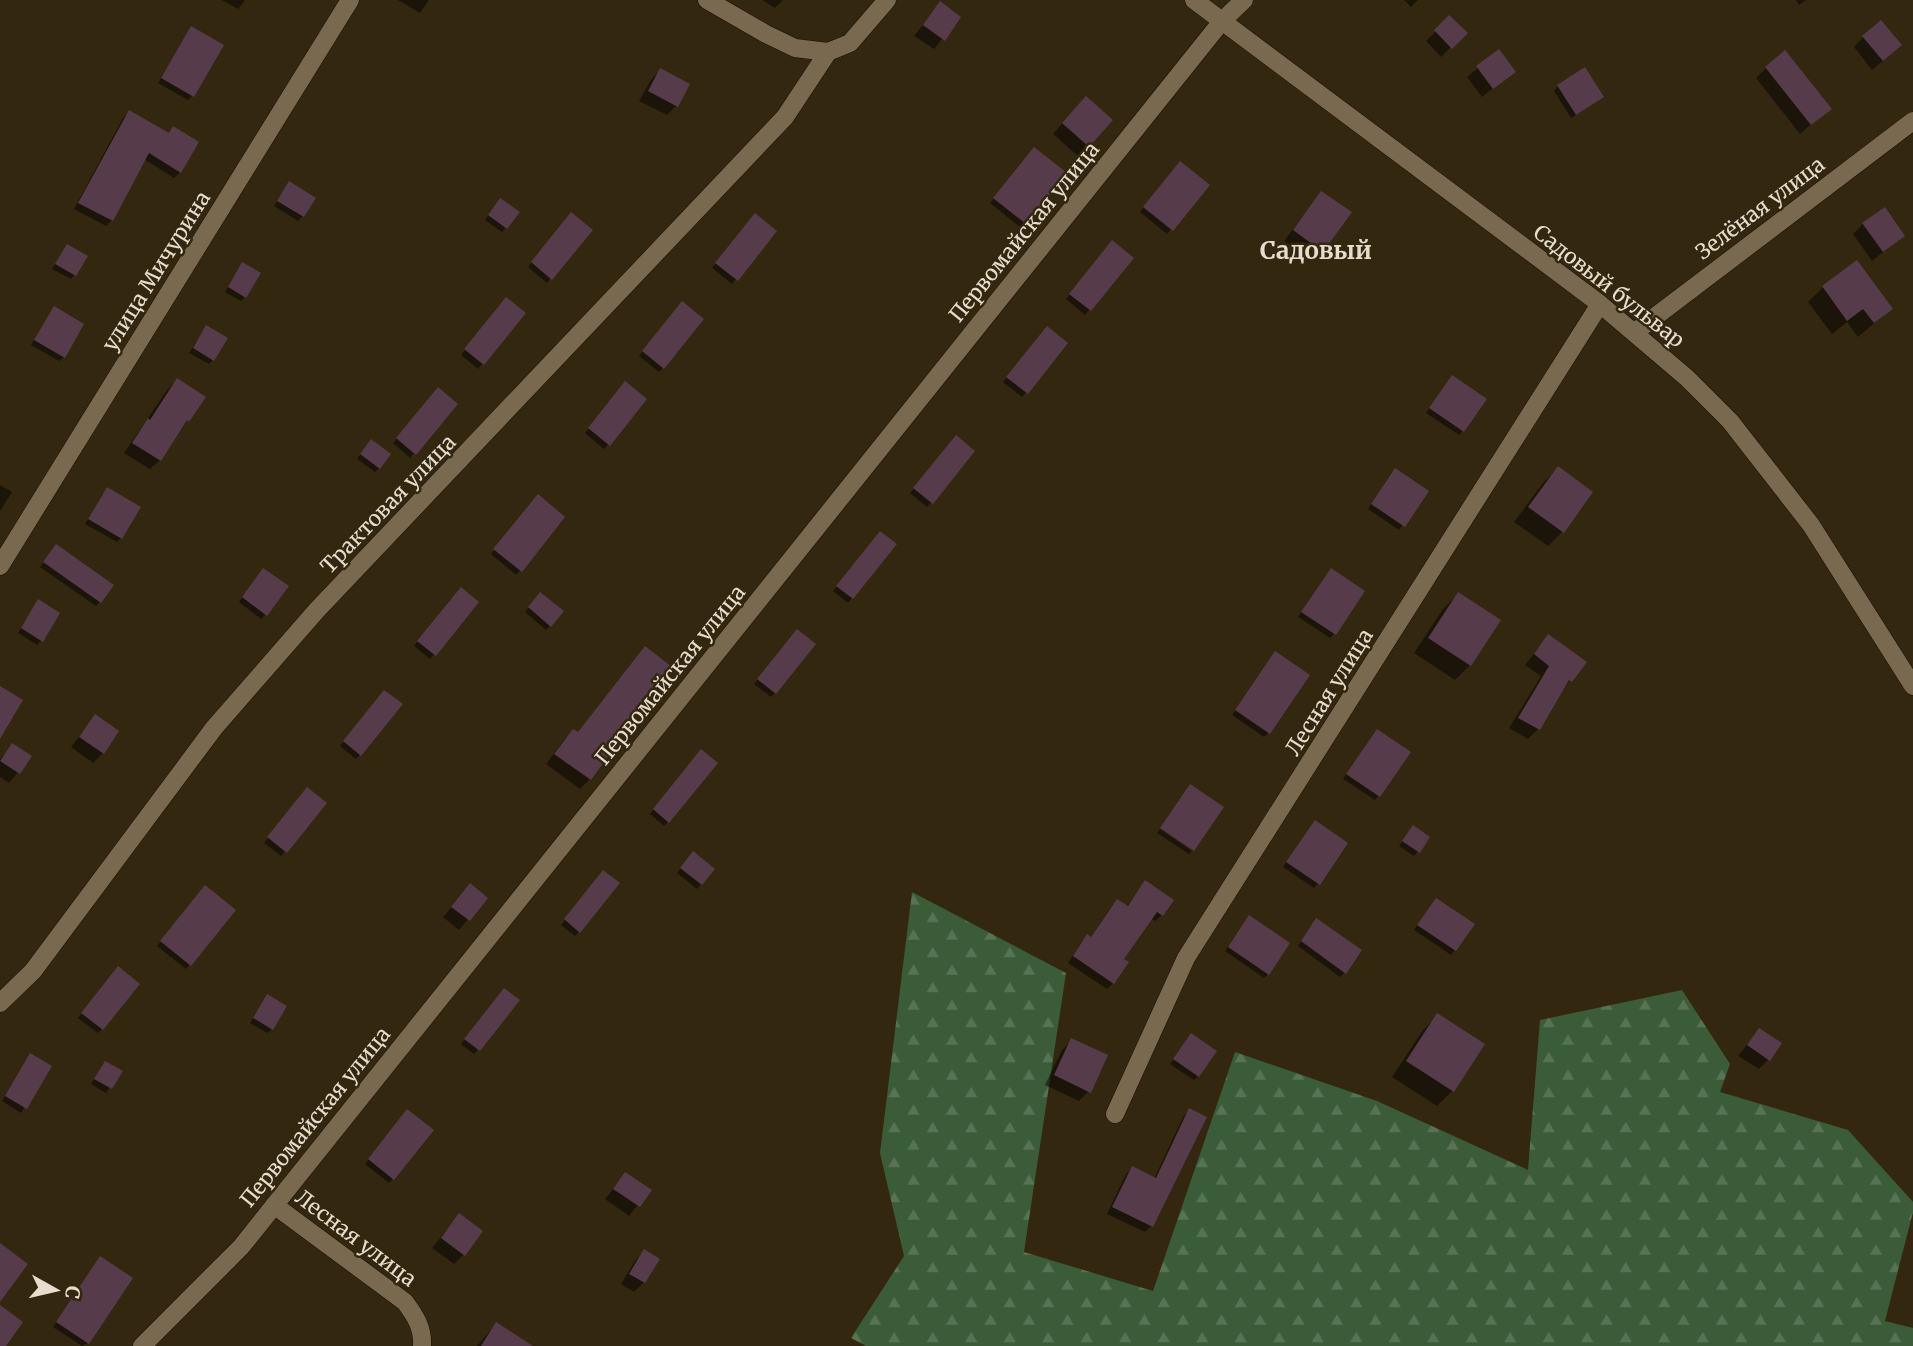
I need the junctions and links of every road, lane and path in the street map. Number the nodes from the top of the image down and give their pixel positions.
1 (350, 0) edge
2 (707, 0) edge
3 (887, 0) edge
4 (1194, 0) edge
5 (1244, 0) edge
6 (1222, 21) junction
7 (828, 52) junction
8 (1913, 121) edge
9 (1600, 304) junction
10 (1635, 332) junction
11 (0, 566) edge
12 (1913, 686) edge
13 (0, 1003) edge
14 (1115, 1115) dead end
15 (274, 1205) junction
16 (142, 1346) edge
17 (422, 1346) edge

1 - 11 street, улица Мичурина
2 - 7 street
3 - 7 street
4 - 6 street, Садовый бульвар
5 - 6 street, Первомайская улица
6 - 9 street, Садовый бульвар
6 - 15 street, Первомайская улица
7 - 13 street, Трактовая улица
8 - 10 street, Зелёная улица
9 - 10 street, Садовый бульвар
9 - 14 street, Лесная улица
10 - 12 street, Садовый бульвар
15 - 16 street, Первомайская улица
15 - 17 street, Лесная улица

